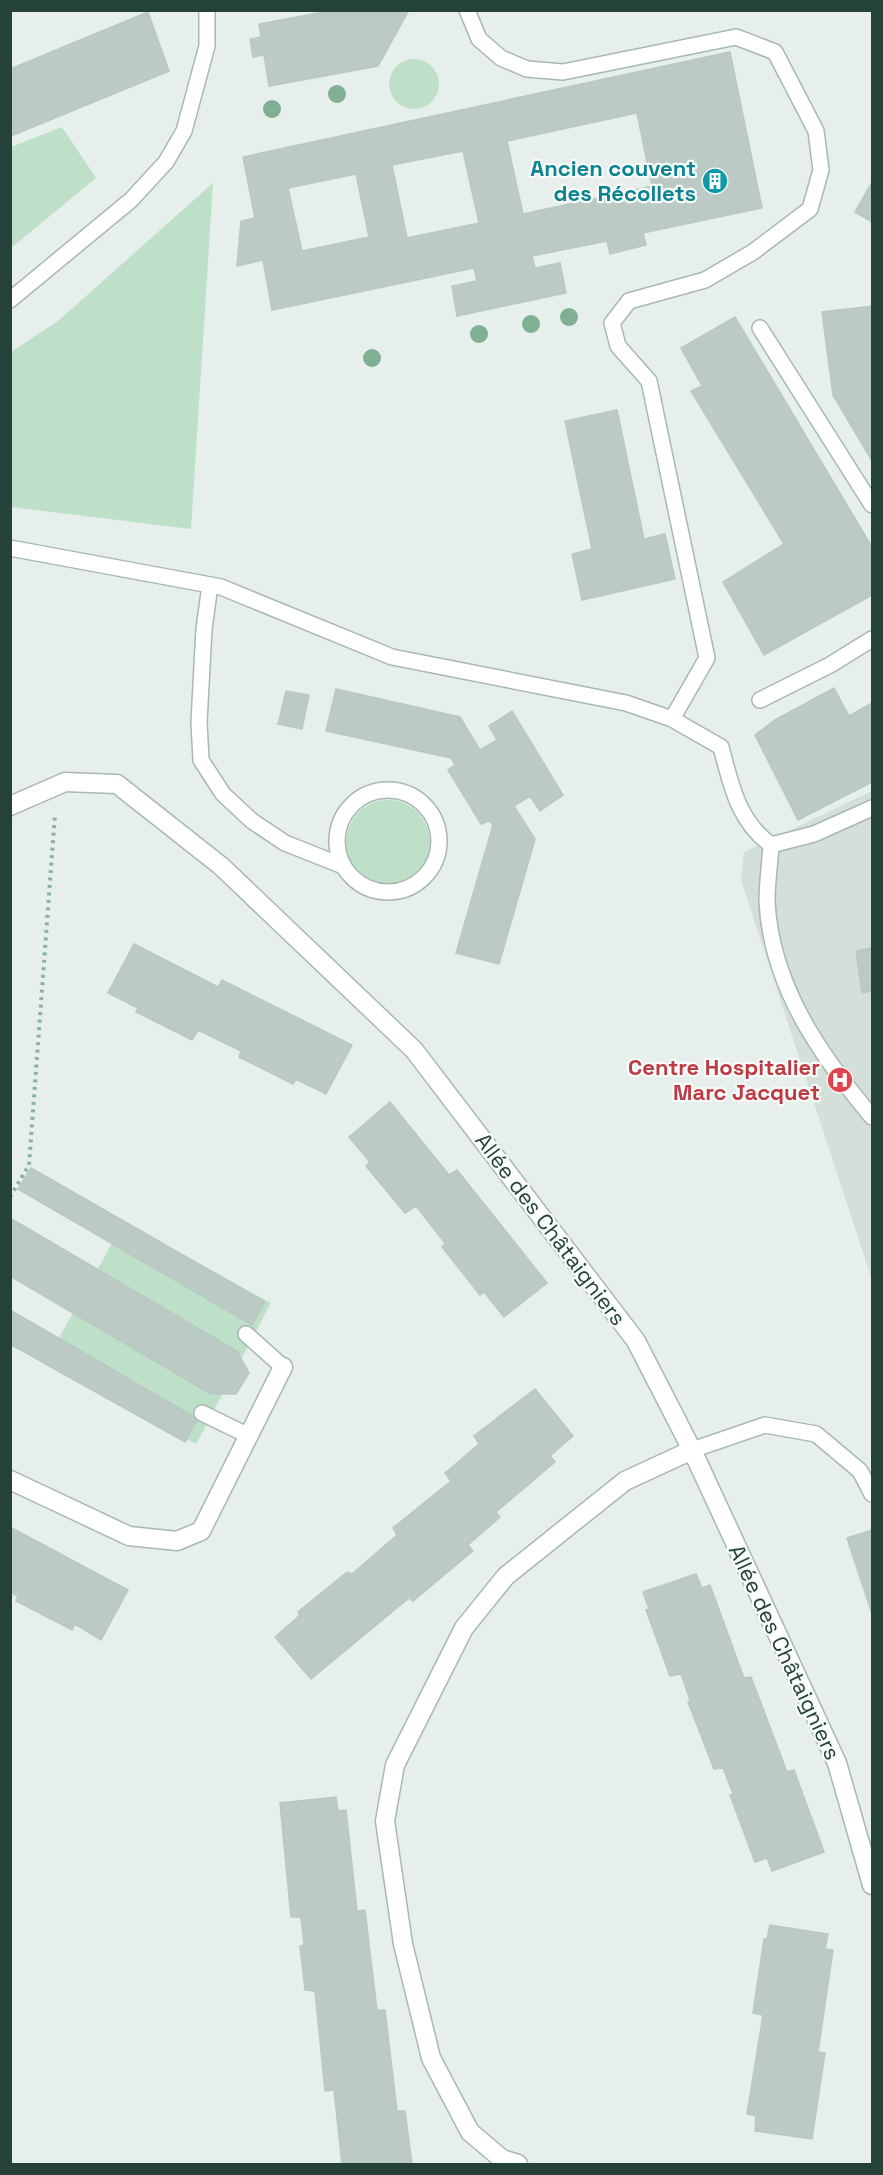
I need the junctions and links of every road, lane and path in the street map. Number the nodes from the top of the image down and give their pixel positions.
1 (207, 10) edge
2 (467, 10) edge
3 (10, 300) edge
4 (760, 328) dead end
5 (873, 505) edge
6 (10, 548) edge
7 (210, 585) junction
8 (873, 639) edge
9 (760, 700) dead end
10 (672, 719) junction
11 (44, 791) junction
12 (10, 807) edge
13 (873, 808) edge
14 (771, 845) junction
15 (343, 866) junction
16 (873, 1117) edge
17 (10, 1197) edge
18 (246, 1334) dead end
19 (283, 1367) joint
20 (202, 1413) dead end
21 (249, 1436) junction
22 (692, 1450) junction
23 (10, 1480) edge
24 (873, 1494) edge
25 (873, 1885) edge
26 (518, 2164) edge

1 - 3 lane
2 - 10 lane
4 - 5 lane
6 - 7 lane
7 - 10 lane
7 - 15 lane
8 - 9 lane
10 - 14 lane
11 - 12 street, Allée des Châtaigniers
11 - 17 path
11 - 22 street, Allée des Châtaigniers
13 - 14 lane
14 - 16 lane
15 - 15 lane
18 - 19 lane
19 - 21 street
20 - 21 lane
21 - 23 street
22 - 24 lane
22 - 25 street, Allée des Châtaigniers
22 - 26 street

